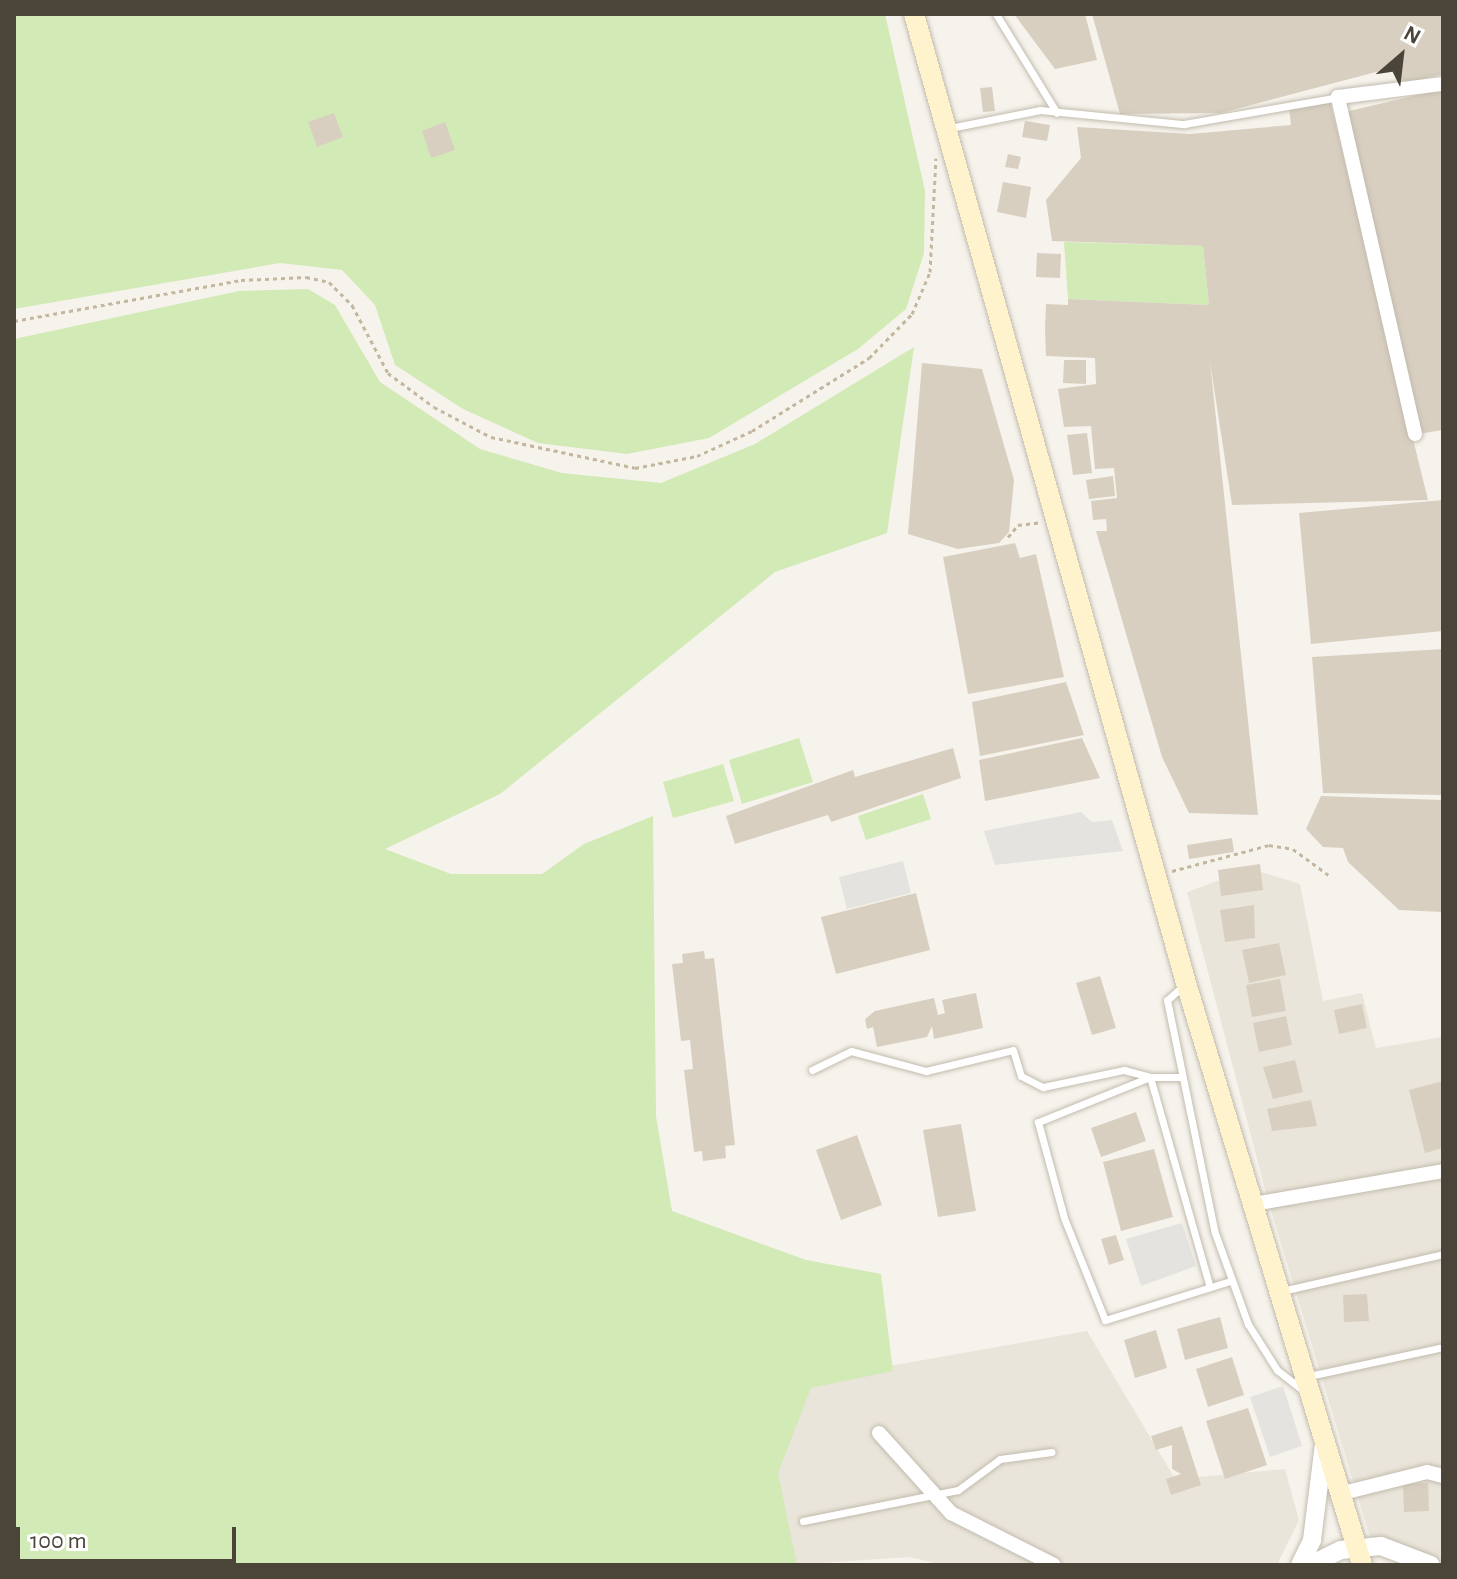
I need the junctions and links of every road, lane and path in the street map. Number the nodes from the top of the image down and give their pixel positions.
1 (914, 14) edge
2 (996, 14) edge
3 (1443, 84) edge
4 (1338, 97) junction
5 (1057, 113) junction
6 (948, 129) junction
7 (14, 321) edge
8 (1415, 434) dead end
9 (1057, 519) junction
10 (1008, 537) dead end
11 (1157, 876) junction
12 (1330, 876) dead end
13 (1186, 983) junction
14 (812, 1070) dead end
15 (1150, 1077) junction
16 (1179, 1077) junction
17 (1443, 1171) edge
18 (1254, 1204) junction
19 (1443, 1254) edge
20 (1230, 1281) junction
21 (1210, 1287) junction
22 (1276, 1293) junction
23 (1443, 1347) edge
24 (1308, 1387) junction
25 (879, 1433) dead end
26 (1324, 1441) junction
27 (1052, 1452) dead end
28 (1443, 1476) edge
29 (1339, 1494) junction
30 (932, 1497) junction
31 (803, 1521) dead end
32 (1359, 1556) edge
33 (1054, 1565) edge
34 (1300, 1565) edge
35 (1310, 1565) edge
36 (1431, 1565) edge

1 - 6 main road
2 - 5 lane
3 - 4 street
4 - 5 lane
4 - 8 street
5 - 6 lane
6 - 7 path
6 - 9 main road
9 - 10 path
9 - 11 main road
11 - 12 path
11 - 13 main road
13 - 16 lane
13 - 18 main road
14 - 15 lane
15 - 16 lane
15 - 21 lane
15 - 21 lane
16 - 20 lane
17 - 18 street
18 - 22 main road
19 - 22 lane
20 - 21 lane
20 - 24 lane
22 - 24 main road
23 - 24 lane
24 - 26 main road
25 - 30 street
26 - 29 main road
26 - 34 street
27 - 30 lane
28 - 29 street
29 - 32 main road
30 - 31 lane
30 - 33 street
32 - 35 street
32 - 36 street

